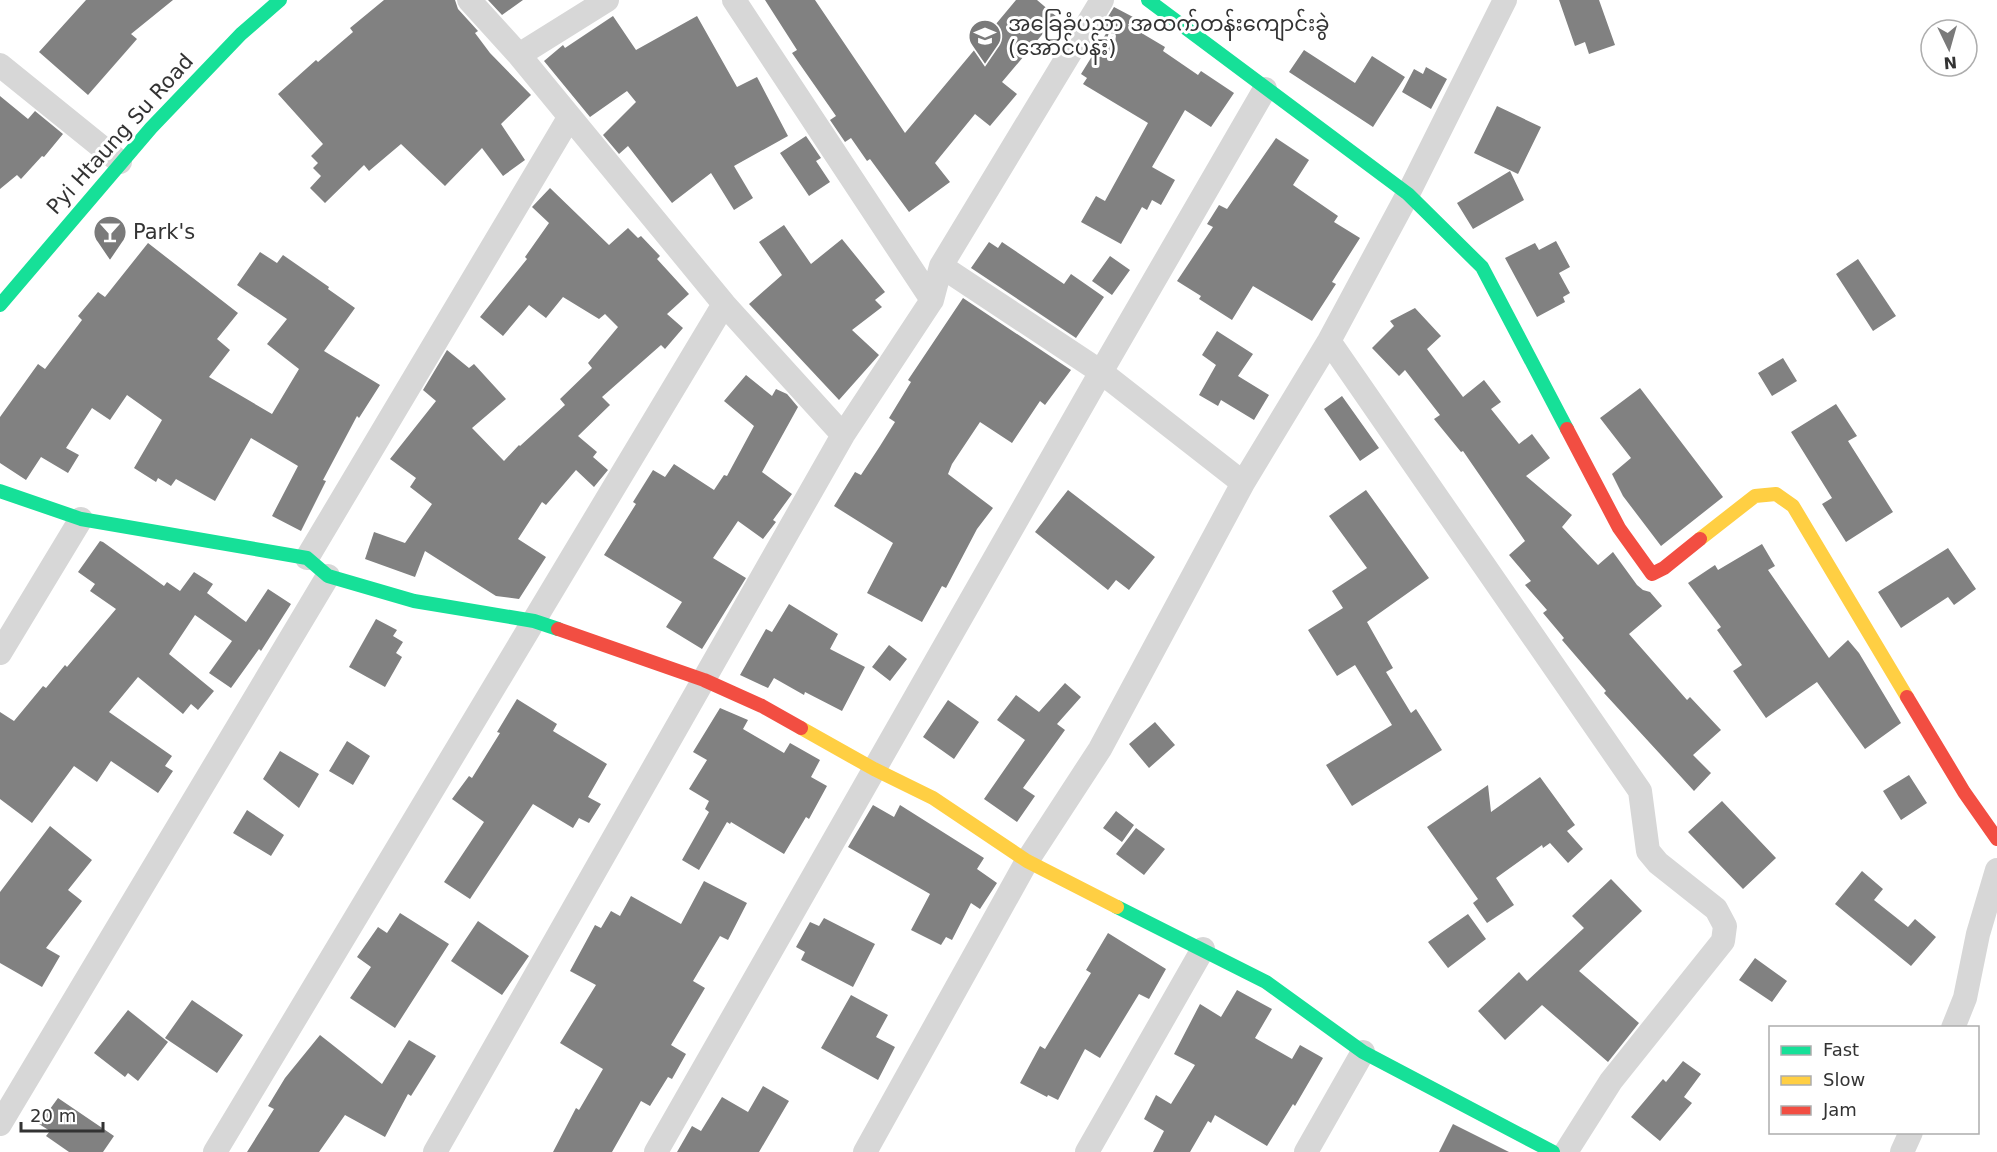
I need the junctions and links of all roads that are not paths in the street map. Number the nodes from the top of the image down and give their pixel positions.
1 (280, 0) edge
2 (469, 0) edge
3 (607, 0) edge
4 (734, 0) edge
5 (1102, 0) edge
6 (1148, 0) edge
7 (1505, 0) edge
8 (519, 55) junction
9 (0, 65) edge
10 (1265, 89) junction
11 (569, 118) junction
12 (120, 162) junction
13 (1408, 194) junction
14 (941, 266) junction
15 (932, 300) junction
16 (724, 304) junction
17 (0, 305) edge
18 (1329, 341) junction
19 (1101, 372) junction
20 (843, 435) junction
21 (1243, 483) junction
22 (0, 491) edge
23 (81, 519) junction
24 (307, 558) junction
25 (328, 576) junction
26 (534, 621) junction
27 (0, 653) edge
28 (704, 680) junction
29 (874, 769) junction
30 (1997, 839) edge
31 (1027, 861) junction
32 (1997, 870) edge
33 (1203, 948) junction
34 (1954, 1026) edge
35 (1364, 1052) junction
36 (0, 1124) edge
37 (1910, 1134) edge
38 (1520, 1144) edge
39 (442, 1149) edge
40 (215, 1152) edge
41 (656, 1152) edge
42 (865, 1152) edge
43 (1087, 1152) edge
44 (1306, 1152) edge
45 (1553, 1152) edge
46 (1566, 1152) edge
47 (1902, 1152) edge

1 - 12 main road, Pyi Htaung Su Road
2 - 8 street
3 - 8 street
4 - 15 street
5 - 14 street
6 - 10 main road
7 - 13 street
8 - 11 street
9 - 12 street
10 - 13 main road
10 - 19 street
11 - 16 street
11 - 24 street
12 - 17 main road, Pyi Htaung Su Road
13 - 18 street
13 - 30 main road
14 - 15 street
14 - 19 street
15 - 20 street
16 - 20 street
16 - 26 street
18 - 21 street
18 - 46 street
19 - 21 street
19 - 29 street
20 - 28 street
21 - 31 street
22 - 23 main road
23 - 24 main road
23 - 27 street
24 - 25 main road
25 - 26 main road
25 - 36 street
26 - 28 main road
26 - 40 street
28 - 29 main road
28 - 39 street
29 - 31 main road
29 - 41 street
31 - 33 main road
31 - 42 street
32 - 34 street
33 - 35 main road
33 - 43 street
35 - 38 main road
35 - 44 street
37 - 47 street
38 - 45 main road

